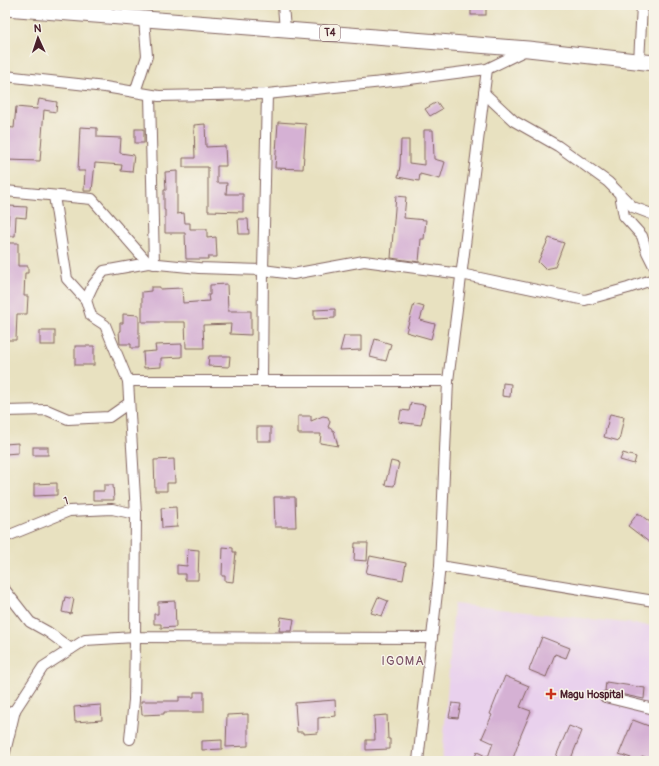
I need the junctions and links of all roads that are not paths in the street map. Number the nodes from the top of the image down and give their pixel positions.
1 (283, 5) edge
2 (642, 5) edge
3 (5, 8) edge
4 (106, 10) edge
5 (144, 19) junction
6 (285, 30) junction
7 (528, 49) junction
8 (647, 62) edge
9 (487, 69) junction
10 (5, 76) edge
11 (135, 92) junction
12 (484, 93) junction
13 (267, 94) junction
14 (150, 95) junction
15 (5, 191) edge
16 (620, 194) junction
17 (54, 196) junction
18 (654, 215) edge
19 (151, 264) junction
20 (654, 266) edge
21 (263, 270) junction
22 (461, 274) junction
23 (654, 279) edge
24 (86, 300) junction
25 (262, 380) junction
26 (128, 381) junction
27 (448, 381) junction
28 (130, 404) junction
29 (5, 411) edge
30 (136, 514) junction
31 (5, 537) edge
32 (440, 566) junction
33 (5, 590) edge
34 (654, 602) edge
35 (135, 637) junction
36 (432, 638) junction
37 (71, 649) junction
38 (605, 697) dead end
39 (654, 709) edge
40 (10, 712) edge
41 (130, 739) dead end
42 (5, 752) edge
43 (418, 761) edge

1 - 6 street
2 - 8 street
3 - 4 highway, T4
4 - 5 highway, T4
5 - 6 highway, T4
5 - 11 street
6 - 7 highway, T4
7 - 8 highway, T4
7 - 9 street
9 - 12 street
9 - 13 street
10 - 11 street
11 - 14 street
12 - 16 street
12 - 22 street
13 - 14 street
13 - 21 street
14 - 19 street
15 - 17 street
16 - 18 street
16 - 20 street
17 - 19 street
17 - 24 street
19 - 21 street
19 - 24 street
21 - 22 street
21 - 25 street
22 - 23 street
22 - 27 street
24 - 26 street
25 - 26 street
25 - 27 street
26 - 28 street
27 - 32 street
28 - 29 street
28 - 30 street
30 - 31 street, 1
30 - 35 street
32 - 34 street
32 - 36 street
33 - 37 street
35 - 36 street
35 - 37 street
35 - 41 street
36 - 43 street
37 - 40 street
38 - 39 street
40 - 42 street

